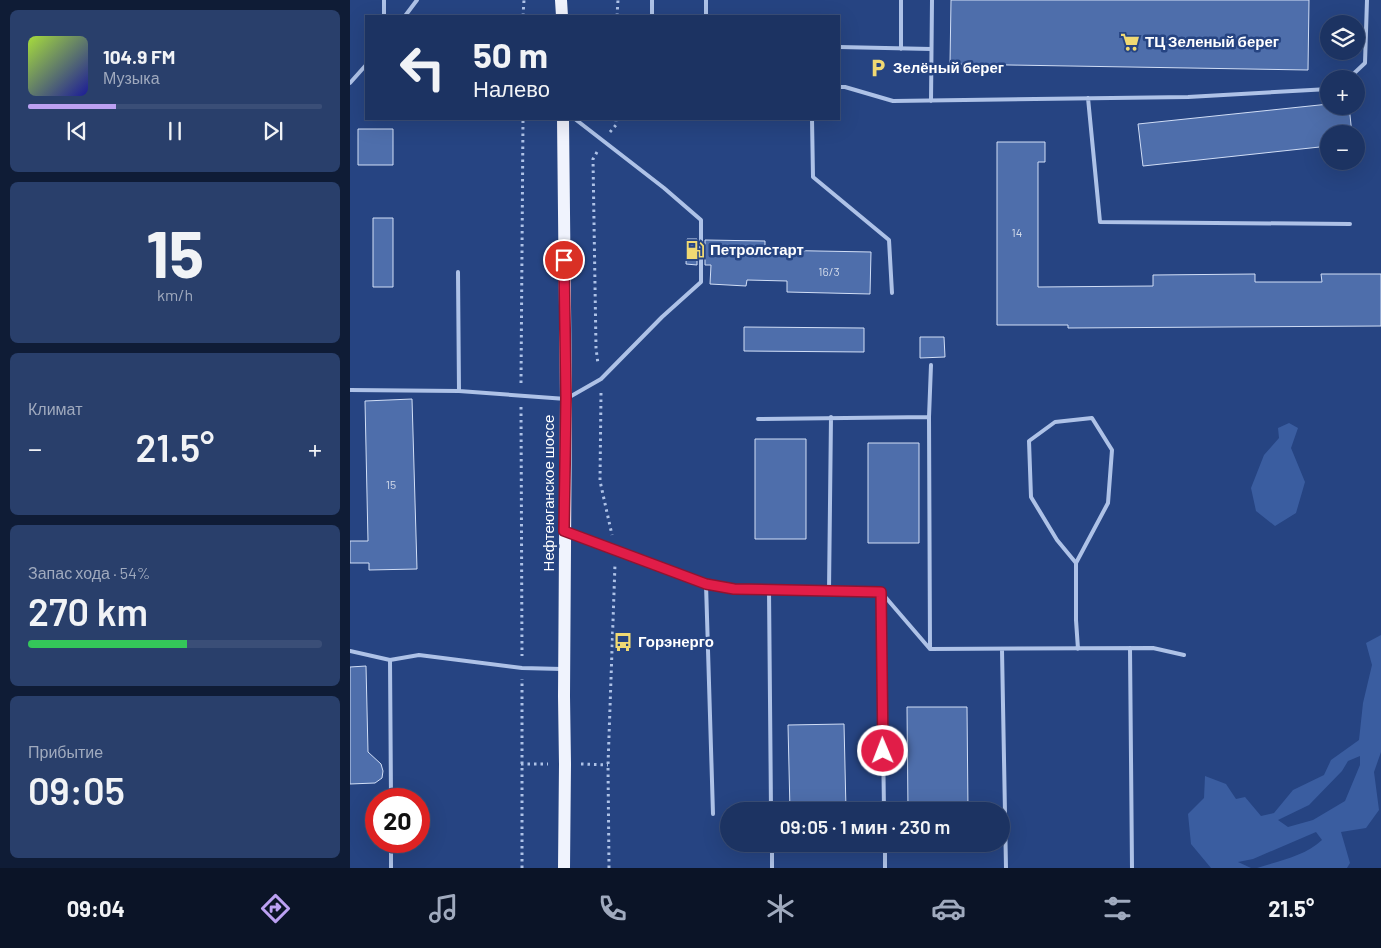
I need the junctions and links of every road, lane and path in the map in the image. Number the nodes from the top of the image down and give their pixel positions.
1 (384, 0) edge
2 (418, 0) edge
3 (524, 0) edge
4 (561, 0) edge
5 (618, 0) edge
6 (652, 0) edge
7 (706, 0) edge
8 (902, 0) edge
9 (932, 0) edge
10 (1366, 0) edge
11 (384, 15) edge
12 (406, 15) edge
13 (523, 15) edge
14 (562, 15) edge
15 (617, 15) edge
16 (652, 15) edge
17 (706, 15) edge
18 (840, 47) edge
19 (901, 49) junction
20 (931, 49) junction
21 (365, 66) edge
22 (1358, 70) edge
23 (350, 74) edge
24 (354, 78) junction
25 (350, 83) edge
26 (840, 87) edge
27 (1320, 91) edge
28 (1088, 98) junction
29 (931, 101) junction
30 (523, 120) edge
31 (563, 120) edge
32 (576, 120) edge
33 (616, 120) edge
34 (812, 120) edge
35 (603, 140) junction
36 (1350, 224) dead end
37 (458, 272) dead end
38 (892, 293) dead end
39 (931, 365) dead end
40 (601, 379) junction
41 (350, 390) edge
42 (459, 391) junction
43 (521, 394) junction
44 (566, 398) junction
45 (831, 417) junction
46 (929, 417) junction
47 (758, 418) dead end
48 (564, 531) junction
49 (615, 550) junction
50 (1076, 563) junction
51 (706, 584) junction
52 (769, 590) junction
53 (828, 591) junction
54 (881, 592) junction
55 (1130, 648) junction
56 (930, 649) junction
57 (1078, 649) junction
58 (1002, 650) junction
59 (350, 651) edge
60 (1184, 655) dead end
61 (390, 660) junction
62 (522, 668) junction
63 (564, 669) junction
64 (391, 788) edge
65 (771, 802) edge
66 (884, 802) edge
67 (713, 814) dead end
68 (772, 852) edge
69 (885, 852) edge
70 (391, 853) edge
71 (391, 868) edge
72 (522, 868) edge
73 (564, 868) edge
74 (609, 868) edge
75 (772, 868) edge
76 (885, 868) edge
77 (1006, 868) edge
78 (1132, 868) edge

1 - 11 lane
2 - 12 lane
3 - 13 path
4 - 14 main road
5 - 15 path
6 - 16 lane
7 - 17 lane
8 - 19 lane
9 - 20 lane
10 - 22 lane
18 - 19 lane
19 - 20 lane
20 - 29 lane
21 - 24 lane
23 - 24 lane
24 - 25 lane
26 - 29 lane
27 - 28 lane
28 - 29 lane
28 - 36 lane
30 - 43 path
31 - 44 main road, Нефтеюганское шоссе
32 - 35 lane
33 - 35 path
34 - 38 lane
35 - 40 path
35 - 40 lane
37 - 42 lane
39 - 46 lane
40 - 44 lane
40 - 49 path
41 - 42 lane
42 - 43 lane
43 - 44 lane
43 - 62 path
44 - 48 main road, Нефтеюганское шоссе
45 - 46 lane
45 - 47 lane
45 - 53 lane
46 - 56 lane
48 - 49 lane
48 - 63 main road, Нефтеюганское шоссе
49 - 51 lane
49 - 74 path
50 - 50 lane
50 - 57 lane
51 - 52 lane
51 - 67 lane
52 - 53 lane
52 - 65 lane
53 - 54 lane
54 - 56 lane
54 - 66 lane
55 - 57 lane
55 - 60 lane
55 - 78 lane
56 - 58 lane
57 - 58 lane
58 - 77 lane
59 - 61 lane
61 - 62 lane
61 - 64 lane
62 - 63 lane
62 - 72 path
63 - 73 main road, Нефтеюганское шоссе
68 - 75 lane
69 - 76 lane
70 - 71 lane

